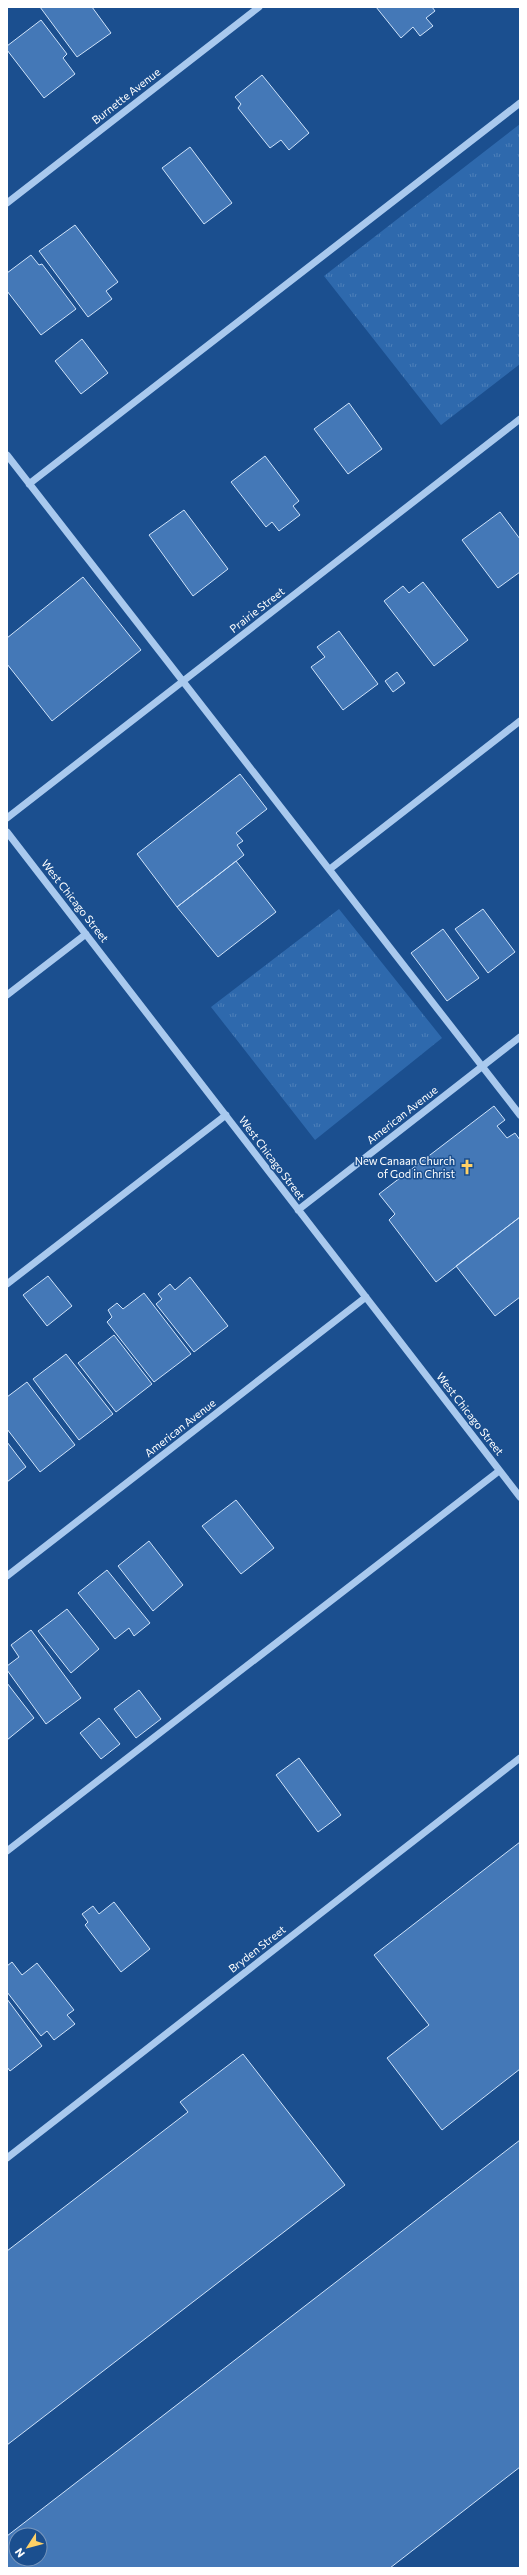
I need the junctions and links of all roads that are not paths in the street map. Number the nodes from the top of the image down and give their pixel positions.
1 (259, 7) edge
2 (520, 103) edge
3 (7, 203) edge
4 (520, 419) edge
5 (7, 456) edge
6 (29, 484) junction
7 (184, 681) junction
8 (520, 720) edge
9 (7, 818) edge
10 (7, 832) edge
11 (330, 869) junction
12 (86, 934) junction
13 (7, 995) edge
14 (520, 1037) edge
15 (482, 1066) junction
16 (226, 1116) junction
17 (520, 1116) edge
18 (298, 1210) junction
19 (7, 1284) edge
20 (366, 1297) junction
21 (500, 1471) junction
22 (520, 1497) edge
23 (7, 1576) edge
24 (520, 1758) edge
25 (7, 1851) edge
26 (7, 2158) edge

1 - 3 street, Burnette Avenue
2 - 6 street
4 - 7 street, Prairie Street
5 - 6 street
6 - 7 street
7 - 9 street, Prairie Street
7 - 11 street
8 - 11 street
10 - 12 street, West Chicago Street
11 - 15 street
12 - 13 street
12 - 16 street, West Chicago Street
14 - 15 street, American Avenue
15 - 17 street
15 - 18 street, American Avenue
16 - 18 street, West Chicago Street
16 - 19 street
18 - 20 street, West Chicago Street
20 - 21 street, West Chicago Street
20 - 23 street, American Avenue
21 - 22 street, West Chicago Street
21 - 25 street
24 - 26 street, Bryden Street

